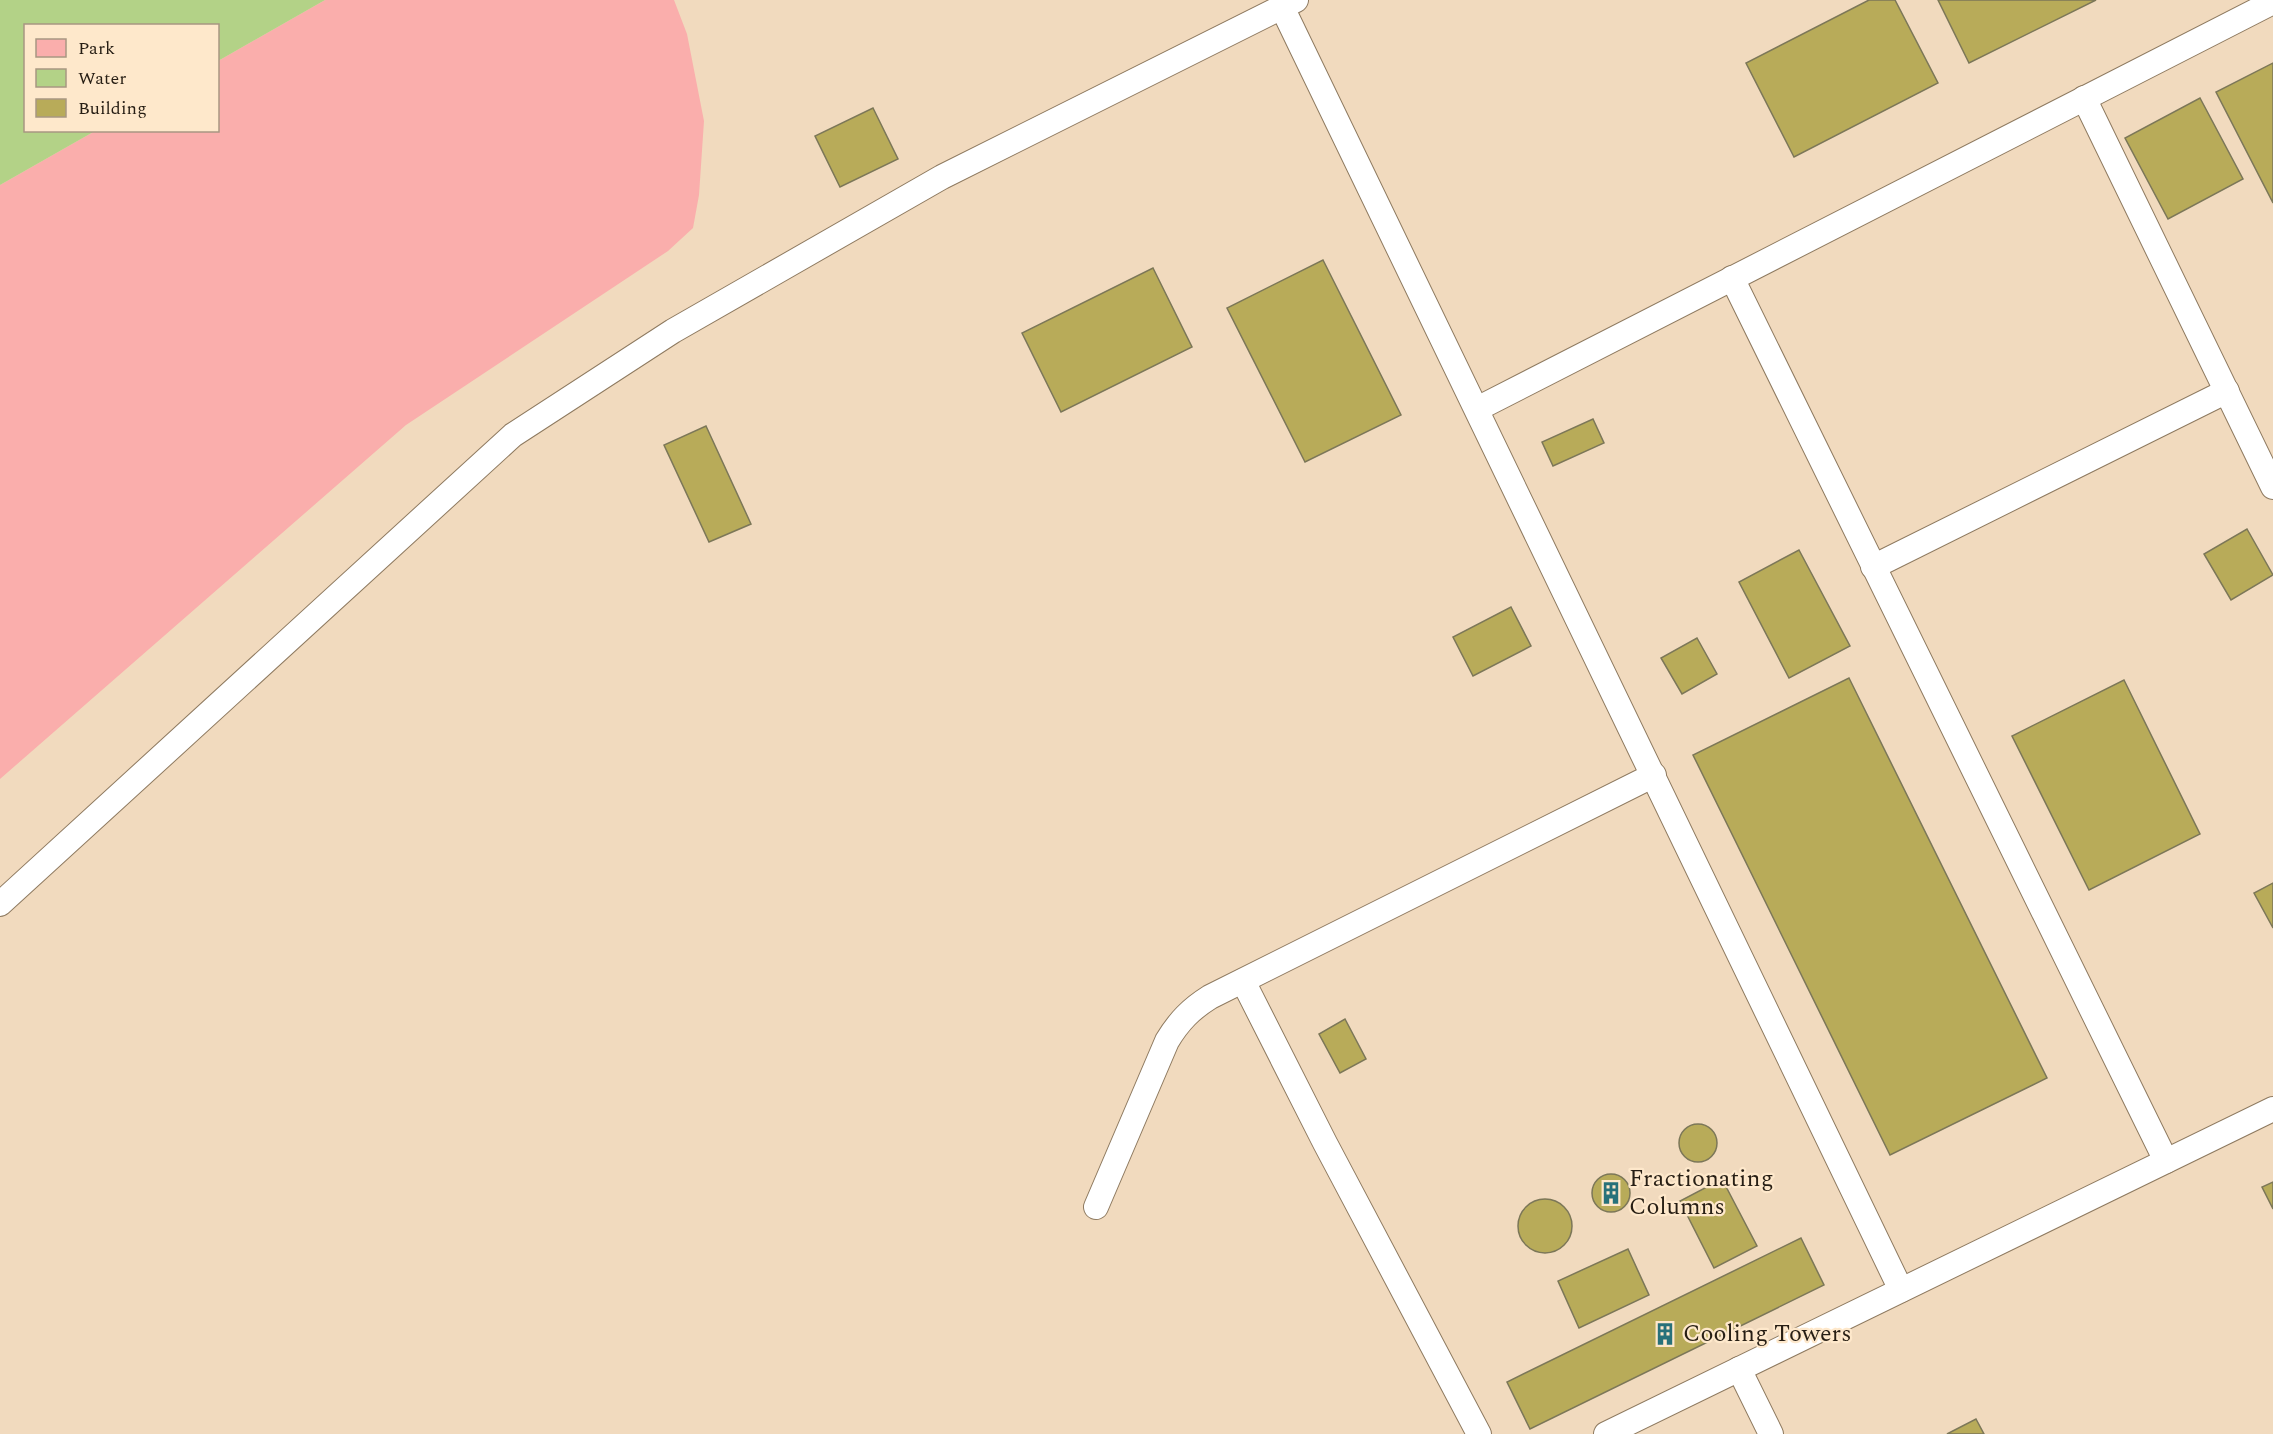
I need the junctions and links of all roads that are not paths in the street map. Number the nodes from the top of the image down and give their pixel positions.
1 (2273, 2) edge
2 (1289, 3) edge
3 (2084, 98) junction
4 (1732, 278) junction
5 (2227, 391) junction
6 (1477, 409) junction
7 (2273, 487) edge
8 (1873, 567) junction
9 (1654, 775) junction
10 (0, 904) edge
11 (1243, 981) junction
12 (2273, 1109) edge
13 (2166, 1161) junction
14 (1096, 1207) dead end
15 (1901, 1290) junction
16 (1739, 1369) junction
17 (1479, 1434) edge
18 (1606, 1434) edge
19 (1771, 1434) edge

1 - 3 lane
2 - 6 lane
2 - 10 lane
3 - 4 lane
3 - 5 lane
4 - 6 lane
4 - 8 lane
5 - 7 lane
5 - 8 lane
6 - 9 lane
8 - 13 lane
9 - 11 lane
9 - 15 lane
11 - 14 lane
11 - 17 lane
12 - 13 lane
13 - 15 lane
15 - 16 lane
16 - 18 lane
16 - 19 lane

